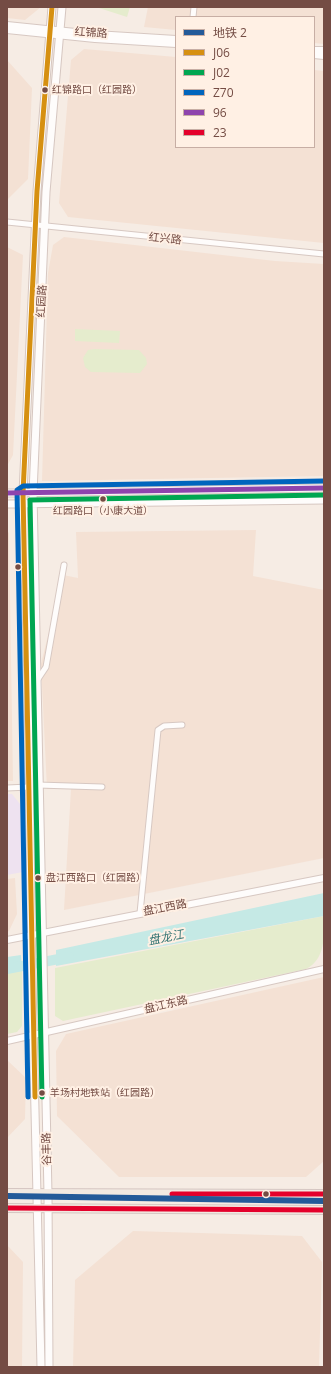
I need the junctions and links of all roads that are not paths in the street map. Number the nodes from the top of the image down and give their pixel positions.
1 (52, 7) edge
2 (62, 7) edge
3 (7, 25) edge
4 (7, 30) edge
5 (50, 32) junction
6 (60, 33) junction
7 (175, 39) edge
8 (175, 44) edge
9 (7, 222) edge
10 (36, 225) junction
11 (45, 226) junction
12 (324, 254) edge
13 (324, 488) edge
14 (7, 493) edge
15 (23, 493) junction
16 (33, 493) junction
17 (324, 500) edge
18 (7, 504) edge
19 (23, 504) junction
20 (33, 504) junction
21 (64, 565) dead end
22 (37, 680) junction
23 (182, 726) dead end
24 (38, 785) junction
25 (29, 787) junction
26 (102, 787) dead end
27 (7, 788) edge
28 (324, 878) edge
29 (140, 913) junction
30 (41, 932) junction
31 (32, 934) junction
32 (7, 940) edge
33 (324, 969) edge
34 (44, 1033) junction
35 (33, 1035) junction
36 (7, 1041) edge
37 (7, 1193) edge
38 (38, 1193) junction
39 (48, 1194) junction
40 (324, 1194) edge
41 (43, 1207) junction
42 (7, 1208) edge
43 (324, 1210) edge
44 (41, 1367) edge
45 (49, 1367) edge

1 - 5 main road, 红园路
2 - 6 main road, 红园路
3 - 5 street, 红锦路
4 - 5 street, 红锦路
5 - 6 street, 红锦路
5 - 10 main road, 红园路
6 - 7 street, 红锦路
6 - 8 street, 红锦路
6 - 11 main road, 红园路
9 - 10 street, 红兴路
10 - 11 street, 红兴路
10 - 15 main road, 红园路
11 - 12 street, 红兴路
11 - 16 main road, 红园路
13 - 16 main road
14 - 15 main road
15 - 16 main road
15 - 19 main road, 红园路
16 - 20 main road, 红园路
17 - 20 main road
18 - 19 main road
19 - 20 main road
19 - 25 main road, 红园路
20 - 22 main road, 红园路
21 - 22 street
22 - 24 main road, 红园路
23 - 29 street
24 - 26 street
24 - 30 main road, 红园路
25 - 27 street
25 - 31 main road, 红园路
28 - 29 street, 盘江西路
29 - 30 street, 盘江西路
30 - 31 street, 盘江西路
30 - 34 main road, 谷丰路
31 - 32 street, 盘江西路
31 - 35 main road, 谷丰路
33 - 34 street, 盘江东路
34 - 35 street, 盘江东路
34 - 39 main road, 谷丰路
35 - 36 street, 盘江东路
35 - 38 main road, 谷丰路
37 - 38 main road
38 - 39 main road
38 - 41 main road, 谷丰路
39 - 40 main road
39 - 41 main road, 谷丰路
41 - 42 main road
41 - 43 main road
41 - 44 main road, 谷丰路
41 - 45 main road, 谷丰路

